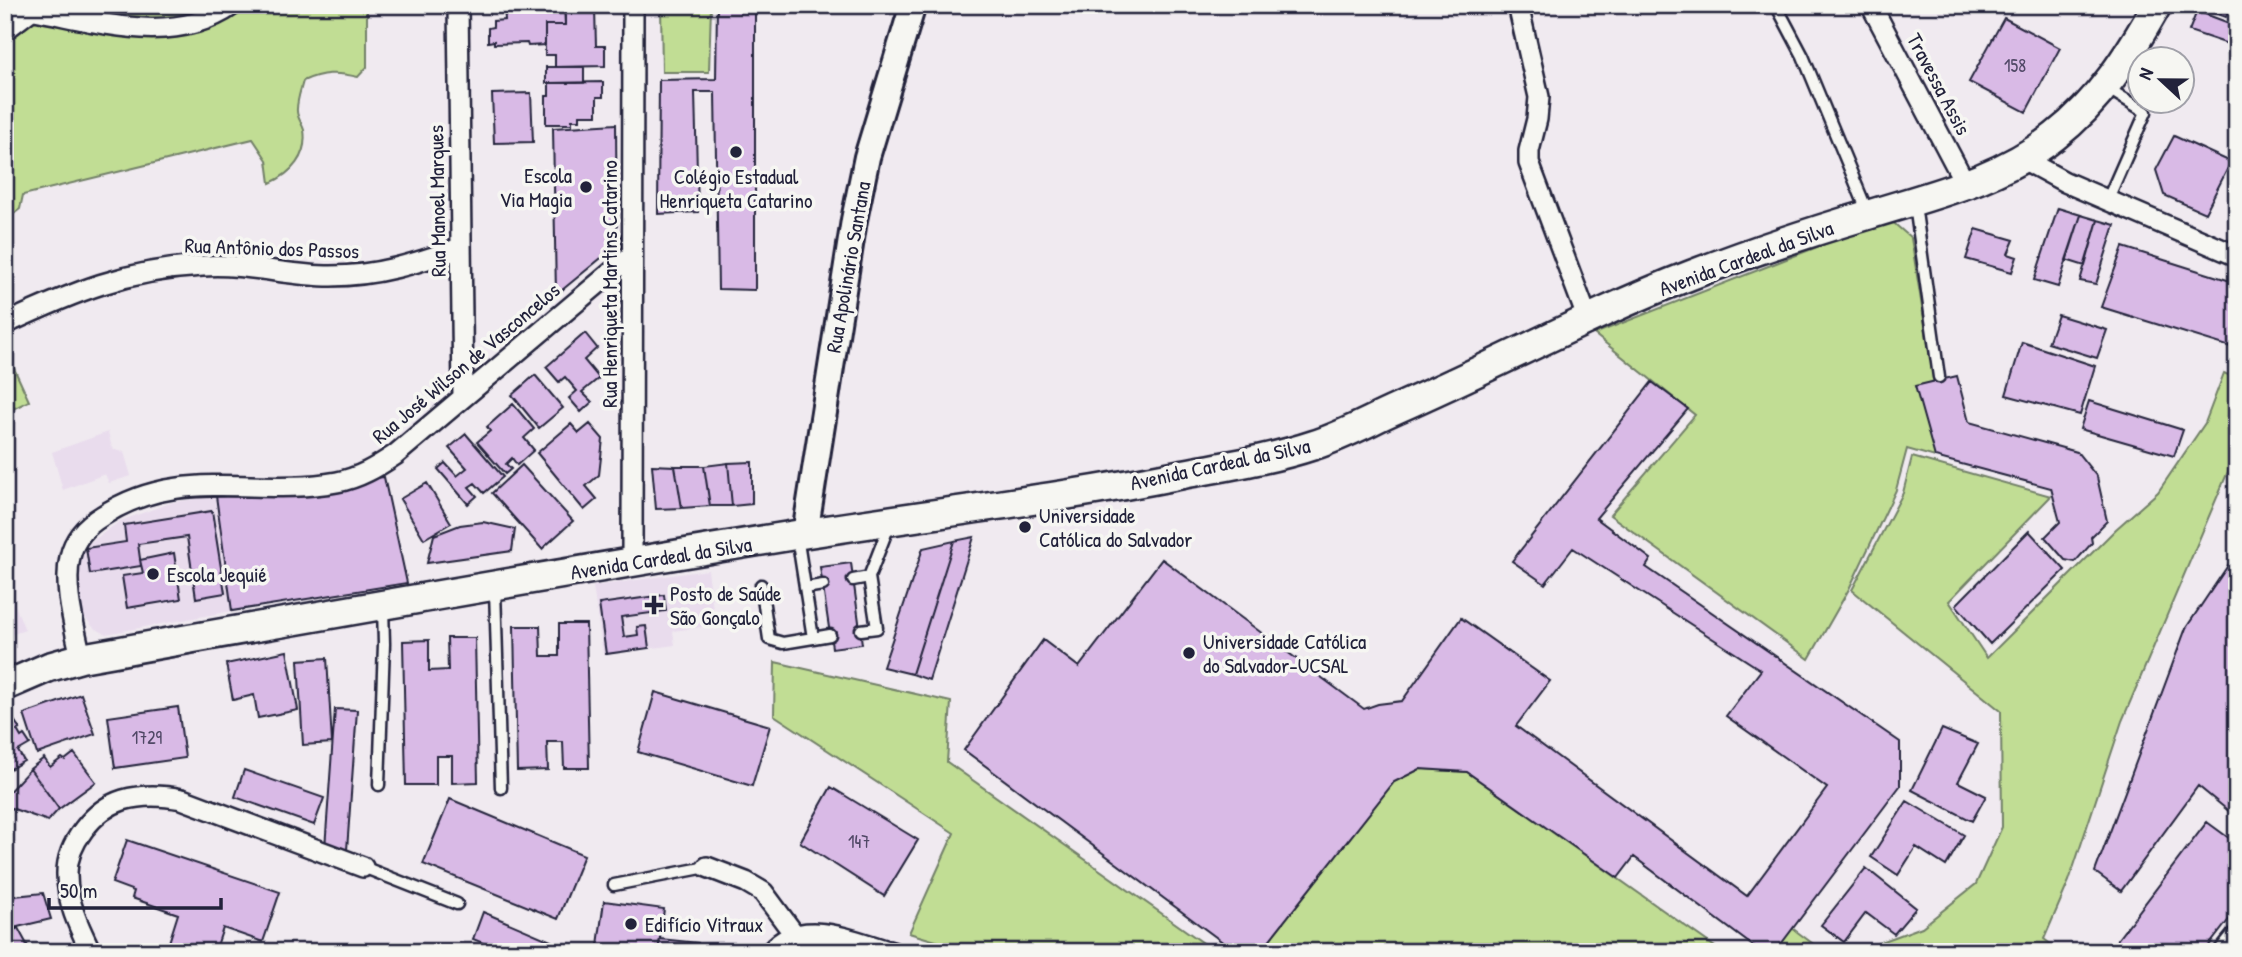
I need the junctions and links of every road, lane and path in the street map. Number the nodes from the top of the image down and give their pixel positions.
1 (233, 5) edge
2 (457, 5) edge
3 (633, 5) edge
4 (913, 5) edge
5 (1518, 5) edge
6 (1776, 5) edge
7 (1871, 5) edge
8 (2157, 5) edge
9 (36, 8) edge
10 (5, 30) edge
11 (2106, 87) junction
12 (2023, 159) junction
13 (1966, 185) junction
14 (1915, 201) junction
15 (2107, 201) junction
16 (1868, 214) junction
17 (460, 248) junction
18 (632, 255) junction
19 (2237, 256) edge
20 (1588, 320) junction
21 (5, 324) edge
22 (1939, 377) dead end
23 (463, 396) junction
24 (891, 521) junction
25 (801, 534) junction
26 (632, 562) junction
27 (869, 577) junction
28 (853, 580) dead end
29 (761, 585) dead end
30 (822, 585) dead end
31 (495, 586) junction
32 (805, 587) junction
33 (383, 605) junction
34 (861, 630) dead end
35 (830, 635) dead end
36 (813, 638) junction
37 (81, 658) junction
38 (5, 686) edge
39 (379, 785) dead end
40 (502, 788) dead end
41 (363, 867) joint
42 (707, 867) joint
43 (614, 885) dead end
44 (457, 904) dead end
45 (2237, 929) edge
46 (794, 934) junction
47 (91, 952) edge
48 (771, 952) edge
49 (892, 952) edge
50 (2218, 952) edge

1 - 9 street
2 - 17 street, Rua Manoel Marques
3 - 18 street, Rua Henriqueta Martins Catarino
4 - 25 street, Rua Apolinário Santana
5 - 20 street
6 - 16 lane
7 - 13 street, Travessa Assis
8 - 11 main road, Avenida Cardeal da Silva
9 - 10 street
11 - 12 main road, Avenida Cardeal da Silva
11 - 15 lane
12 - 13 main road, Avenida Cardeal da Silva
12 - 15 street
13 - 14 main road, Avenida Cardeal da Silva
14 - 16 main road, Avenida Cardeal da Silva
14 - 22 lane
15 - 19 street
16 - 20 main road, Avenida Cardeal da Silva
17 - 21 street, Rua Antônio dos Passos
17 - 23 street, Rua Manoel Marques
18 - 23 street, Rua José Wilson de Vasconcelos
18 - 26 street, Rua Henriqueta Martins Catarino
20 - 24 main road, Avenida Cardeal da Silva
23 - 37 street, Rua José Wilson de Vasconcelos
24 - 25 main road, Avenida Cardeal da Silva
24 - 27 lane
25 - 26 main road, Avenida Cardeal da Silva
25 - 32 lane
26 - 31 main road, Avenida Cardeal da Silva
27 - 28 lane
27 - 34 lane
29 - 36 lane
30 - 32 lane
31 - 33 main road, Avenida Cardeal da Silva
31 - 40 lane
32 - 36 lane
33 - 37 main road, Avenida Cardeal da Silva
33 - 39 lane
35 - 36 lane
37 - 38 main road, Avenida Cardeal da Silva
41 - 44 lane
41 - 47 street
42 - 43 lane
42 - 46 street
45 - 50 lane
46 - 48 street
46 - 49 street

